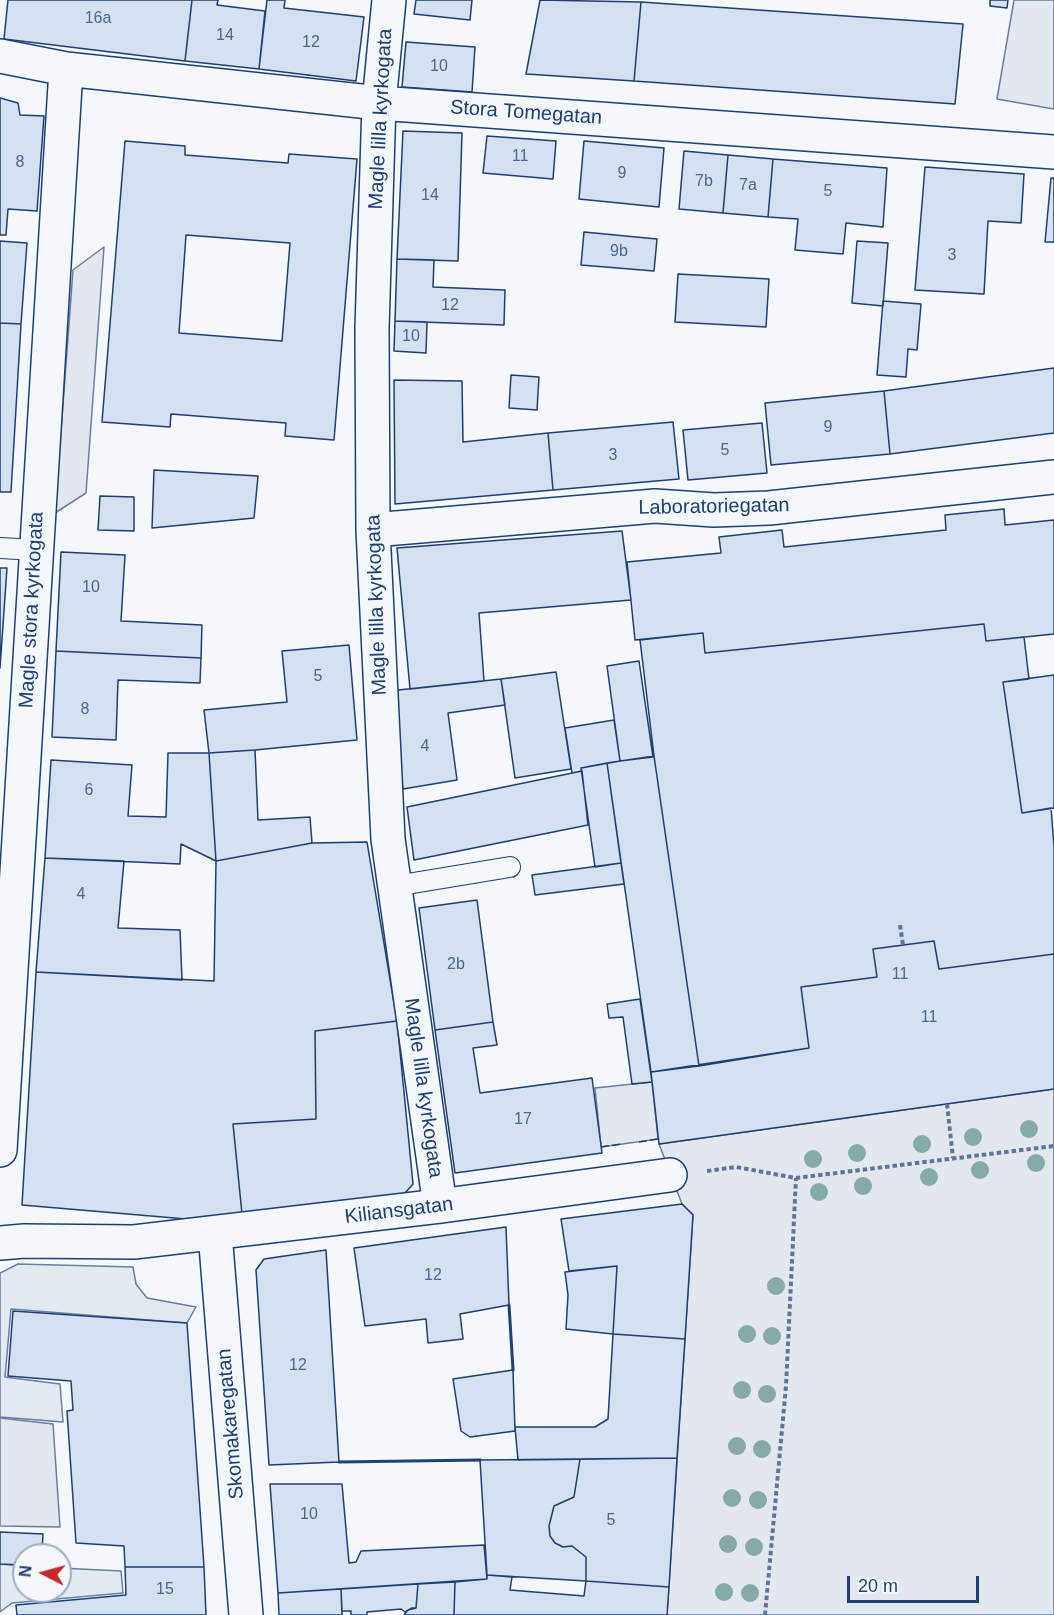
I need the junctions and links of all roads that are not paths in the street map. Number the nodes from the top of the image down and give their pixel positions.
1 (389, 0) edge
2 (0, 56) edge
3 (66, 69) junction
4 (379, 103) junction
5 (1054, 152) edge
6 (1054, 477) edge
7 (373, 530) junction
8 (0, 548) edge
9 (36, 550) junction
10 (9, 838) edge
11 (510, 867) dead end
12 (395, 886) junction
13 (0, 1150) edge
14 (670, 1175) road end
15 (440, 1206) junction
16 (215, 1233) junction
17 (0, 1243) edge
18 (246, 1615) edge

1 - 4 street, Magle lilla kyrkogata
2 - 3 street, Stora Tomegatan
3 - 4 street, Stora Tomegatan
3 - 9 street, Magle stora kyrkogata
4 - 5 street, Stora Tomegatan
4 - 7 street, Magle lilla kyrkogata
6 - 7 street, Laboratoriegatan
7 - 12 street, Magle lilla kyrkogata
8 - 9 lane
9 - 10 street, Magle stora kyrkogata
10 - 13 street, Magle stora kyrkogata
11 - 12 lane
12 - 15 street, Magle lilla kyrkogata
14 - 15 street, Kiliansgatan
15 - 16 street, Kiliansgatan
16 - 17 street, Kiliansgatan
16 - 18 street, Skomakaregatan

